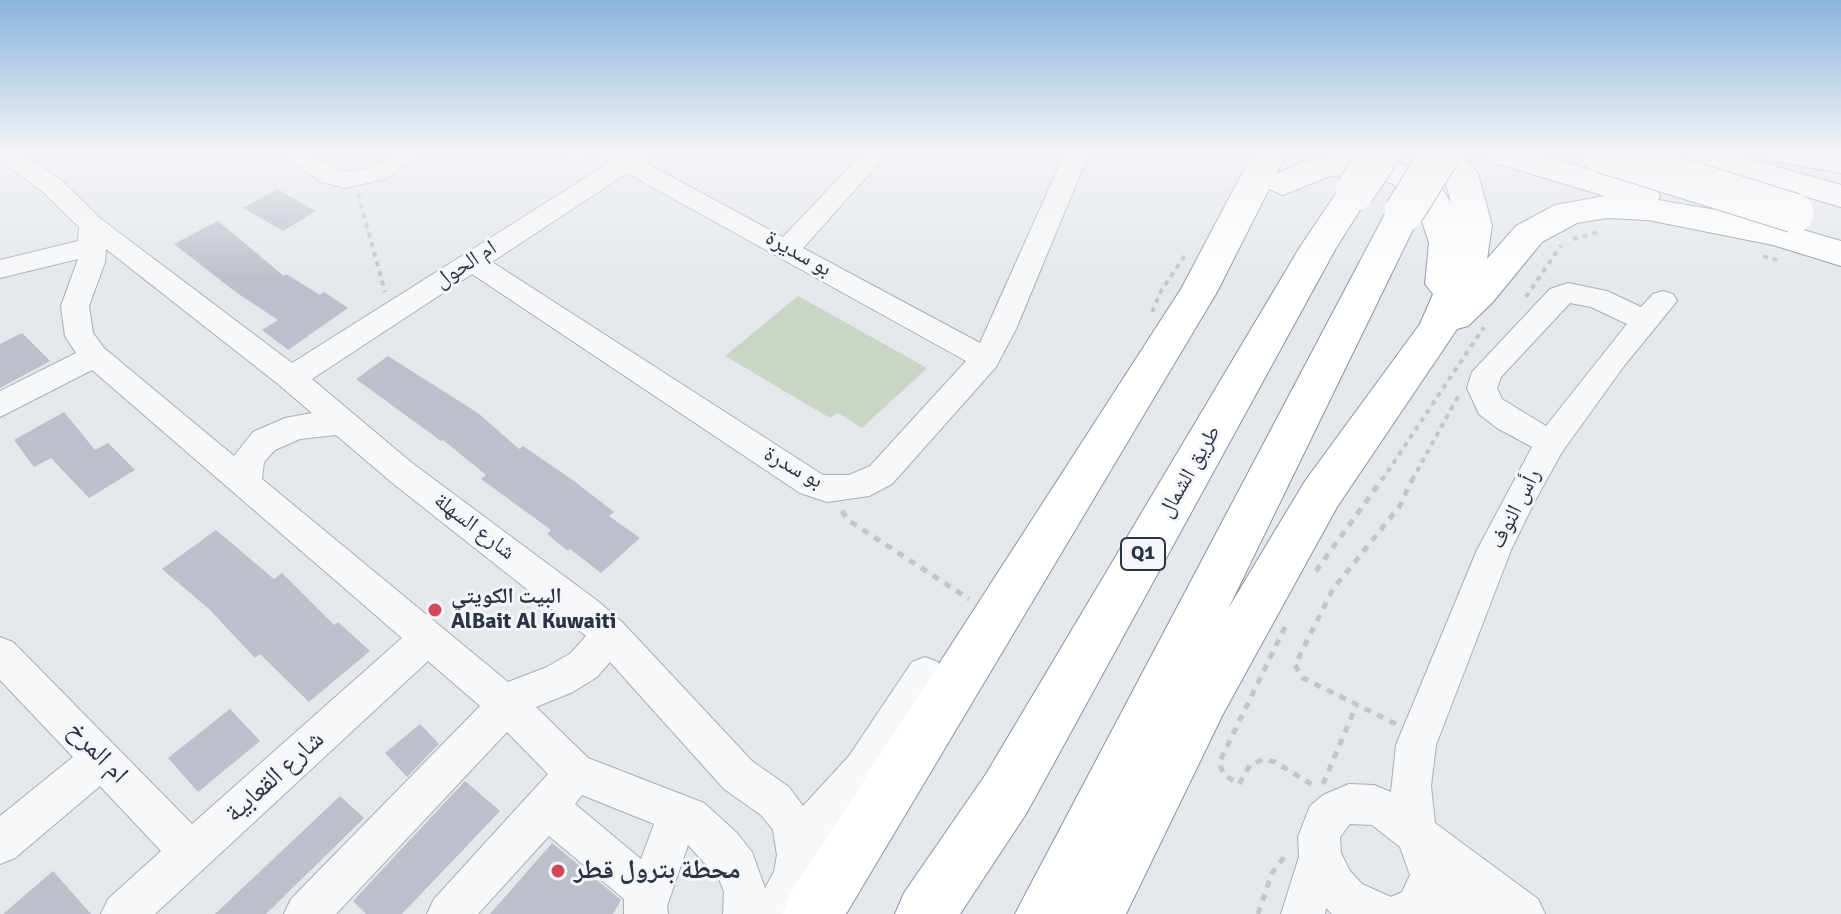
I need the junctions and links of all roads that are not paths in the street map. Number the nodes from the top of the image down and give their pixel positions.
1 (56, 196) edge
2 (567, 196) edge
3 (695, 196) edge
4 (836, 196) edge
5 (1059, 196) edge
6 (1259, 196) edge
7 (1336, 196) edge
8 (1415, 196) edge
9 (1428, 196) edge
10 (1467, 196) edge
11 (1735, 196) edge
12 (1797, 196) edge
13 (1802, 196) edge
14 (1841, 227) edge
15 (93, 235) junction
16 (788, 248) junction
17 (1841, 254) edge
18 (471, 261) junction
19 (0, 269) edge
20 (1437, 329) junction
21 (94, 356) junction
22 (986, 359) junction
23 (291, 378) junction
24 (0, 405) edge
25 (342, 422) junction
26 (1551, 443) junction
27 (245, 484) junction
28 (610, 635) junction
29 (427, 639) junction
30 (0, 654) edge
31 (925, 674) dead end
32 (507, 705) junction
33 (1416, 745) junction
34 (102, 758) junction
35 (574, 772) junction
36 (837, 794) junction
37 (775, 801) junction
38 (1363, 803) junction
39 (547, 808) junction
40 (678, 813) junction
41 (1416, 834) junction
42 (0, 843) edge
43 (1320, 847) junction
44 (192, 853) junction
45 (798, 855) junction
46 (321, 909) edge
47 (646, 909) edge
48 (1399, 912) edge
49 (123, 914) edge
50 (449, 914) edge
51 (745, 914) edge
52 (775, 914) edge
53 (812, 914) edge
54 (925, 914) edge
55 (1045, 914) edge
56 (1095, 914) edge
57 (1303, 914) edge
58 (1488, 914) edge
59 (1523, 914) edge

1 - 15 street, شارع السهلة
2 - 18 street, ام الحول
3 - 16 street, بو سديرة
4 - 16 street
5 - 22 street, بو سدرة
6 - 53 highway
7 - 54 highway, طريق الشمال / Q1
8 - 55 highway, bridge
9 - 20 highway
10 - 20 highway
11 - 20 highway
12 - 17 highway
13 - 14 highway
15 - 19 street
15 - 21 street
15 - 23 street, شارع السهلة
16 - 22 street, بو سديرة
18 - 22 street, بو سدرة
18 - 23 street, ام الحول
20 - 56 highway
21 - 24 street
21 - 27 street
23 - 25 street, شارع السهلة
25 - 27 street
25 - 28 street, شارع السهلة
26 - 26 street, رأس النوف
26 - 33 street, رأس النوف
27 - 29 street
28 - 32 street
28 - 37 street, شارع السهلة
29 - 32 street
29 - 44 street, شارع القعابية
30 - 34 street, ام المرخ
31 - 36 street
32 - 35 street
32 - 46 street
33 - 38 street, رأس النوف
33 - 41 street, رأس النوف
34 - 42 street
34 - 44 street, ام المرخ
35 - 39 street
35 - 40 street
36 - 37 street
36 - 45 street
37 - 45 street, شارع السهلة
38 - 41 street
38 - 43 street
39 - 47 street
39 - 50 street
40 - 47 street
40 - 51 street
41 - 48 street
41 - 59 street
43 - 48 street
43 - 57 street
44 - 49 street, شارع القعابية
45 - 52 street
48 - 58 street

